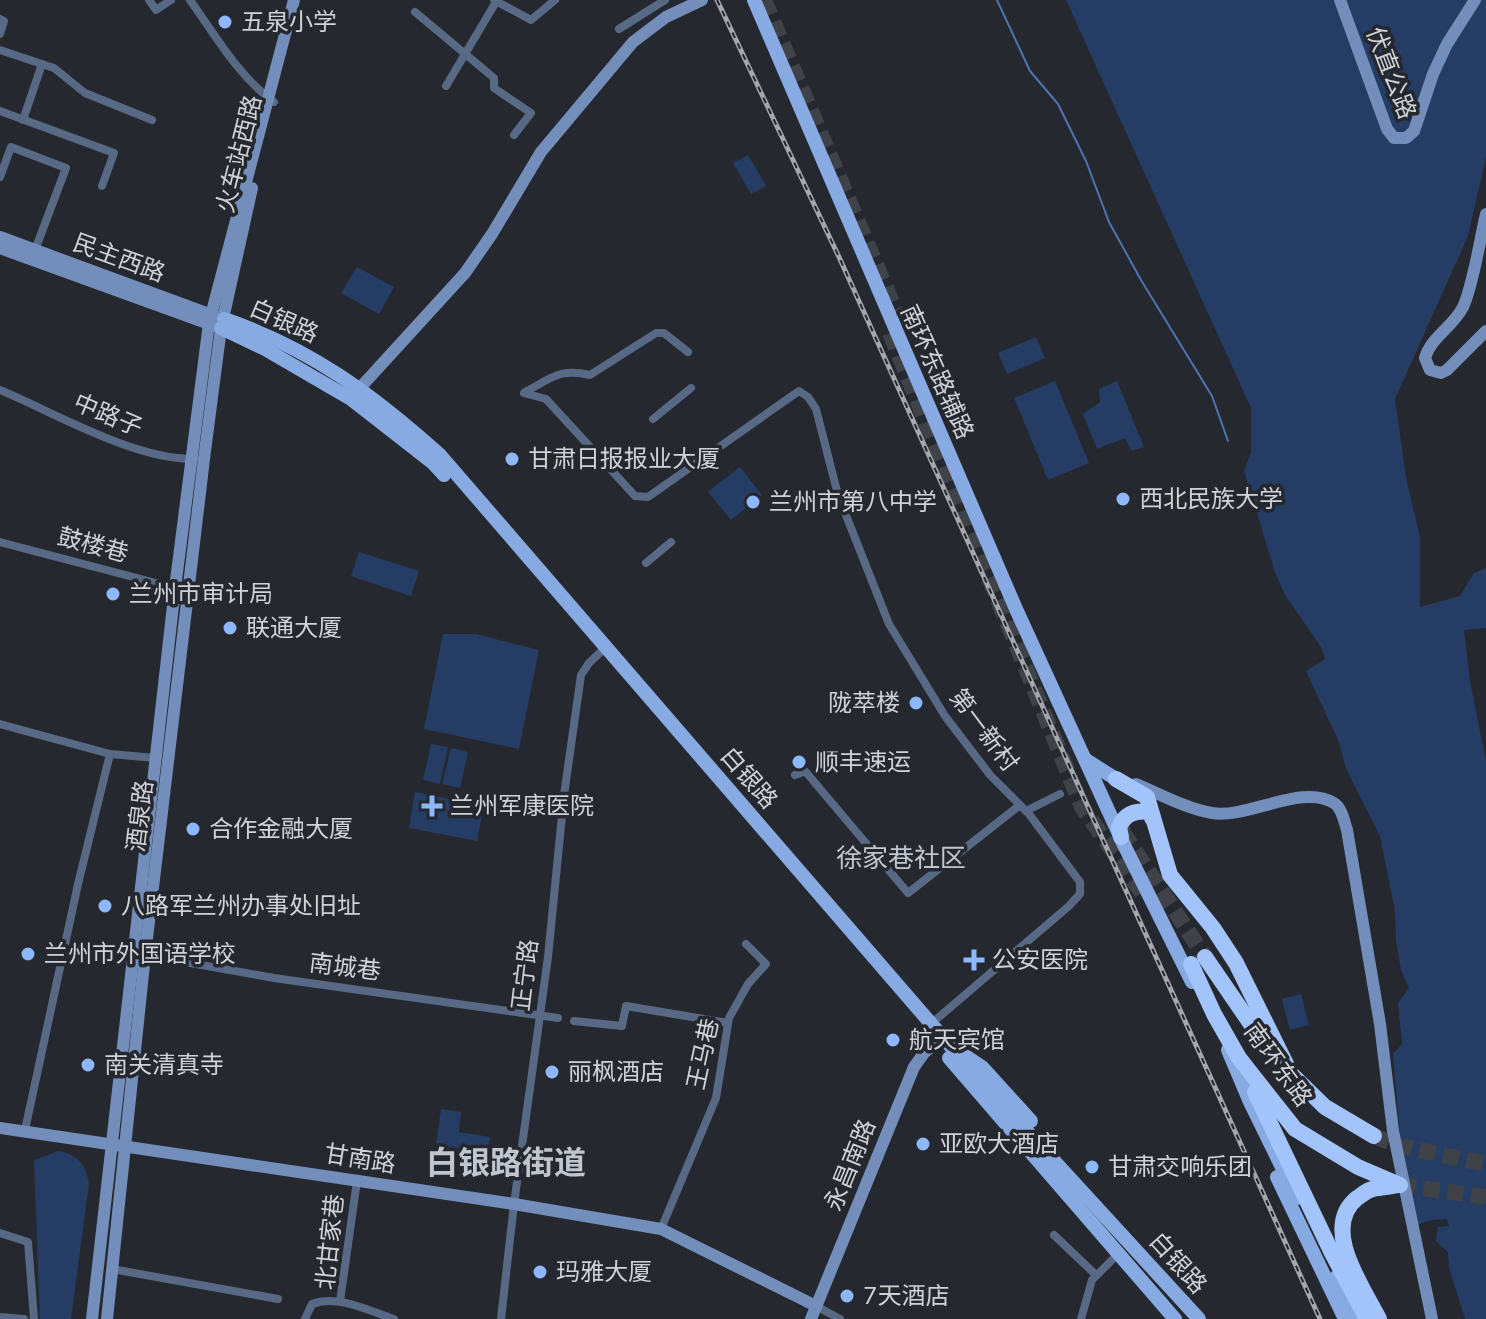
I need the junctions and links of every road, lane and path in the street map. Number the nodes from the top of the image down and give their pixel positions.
1 (149, 0) edge
2 (171, 0) edge
3 (190, 0) edge
4 (294, 0) edge
5 (302, 0) edge
6 (555, 0) edge
7 (665, 0) edge
8 (754, 0) edge
9 (1340, 0) edge
10 (1475, 0) edge
11 (495, 1) edge
12 (697, 2) edge
13 (415, 12) dead end
14 (0, 19) edge
15 (619, 29) dead end
16 (0, 34) edge
17 (0, 50) edge
18 (464, 54) junction
19 (42, 64) junction
20 (446, 86) dead end
21 (271, 100) junction
22 (0, 111) edge
23 (23, 120) junction
24 (152, 120) dead end
25 (514, 135) dead end
26 (0, 177) edge
27 (102, 186) dead end
28 (1486, 214) edge
29 (0, 237) edge
30 (0, 248) edge
31 (35, 250) junction
32 (216, 321) junction
33 (1486, 331) edge
34 (688, 352) dead end
35 (691, 388) dead end
36 (359, 389) junction
37 (0, 390) edge
38 (653, 419) dead end
39 (198, 459) junction
40 (0, 542) edge
41 (671, 542) dead end
42 (646, 563) dead end
43 (175, 588) junction
44 (603, 649) junction
45 (0, 724) edge
46 (110, 754) junction
47 (156, 758) junction
48 (1085, 760) junction
49 (795, 775) dead end
50 (1116, 779) junction
51 (1060, 794) dead end
52 (1023, 808) junction
53 (1152, 818) junction
54 (1121, 837) junction
55 (746, 944) dead end
56 (145, 955) junction
57 (540, 1014) junction
58 (558, 1018) dead end
59 (574, 1021) dead end
60 (728, 1023) junction
61 (932, 1023) junction
62 (940, 1040) junction
63 (953, 1054) junction
64 (1239, 1058) junction
65 (1292, 1076) junction
66 (976, 1080) junction
67 (1250, 1102) junction
68 (0, 1119) edge
69 (0, 1128) edge
70 (25, 1130) junction
71 (1374, 1136) tunnel mouth
72 (118, 1145) junction
73 (357, 1181) junction
74 (514, 1204) junction
75 (661, 1229) junction
76 (0, 1233) edge
77 (1054, 1235) dead end
78 (1118, 1254) junction
79 (112, 1269) junction
80 (1096, 1275) junction
81 (278, 1299) dead end
82 (340, 1301) junction
83 (816, 1306) junction
84 (374, 1316) edge
85 (0, 1317) edge
86 (24, 1319) edge
87 (34, 1319) edge
88 (92, 1319) edge
89 (107, 1319) edge
90 (305, 1319) edge
91 (394, 1319) edge
92 (501, 1319) edge
93 (811, 1319) edge
94 (840, 1319) edge
95 (1081, 1319) edge
96 (1175, 1319) edge
97 (1187, 1319) edge
98 (1199, 1319) edge
99 (1210, 1319) edge
100 (1345, 1319) edge
101 (1357, 1319) edge
102 (1367, 1319) edge
103 (1379, 1319) edge
104 (1432, 1319) edge

1 - 2 street
3 - 21 street
4 - 21 main road, 火车站西路
5 - 21 main road, 火车站西路
6 - 11 street
7 - 15 street
8 - 48 main road, 南环东路辅路
9 - 10 main road, 伏直公路
11 - 18 street
12 - 36 main road
13 - 18 street
14 - 16 street
17 - 19 street
18 - 20 street
18 - 25 street
19 - 23 street
19 - 24 street
21 - 32 main road, 火车站西路
22 - 23 street
23 - 27 street
26 - 31 street
28 - 33 main road
29 - 31 main road, 民主西路
30 - 32 main road, 民主西路
31 - 32 main road, 民主西路
32 - 36 main road, 白银路
32 - 39 main road, 酒泉路
32 - 44 main road, 白银路
34 - 52 street, 第一新村
35 - 38 street
36 - 44 main road, 白银路
37 - 39 street, 中路子
39 - 43 main road, 酒泉路
39 - 56 main road, 酒泉路
40 - 43 street, 鼓楼巷
41 - 42 street
43 - 47 main road, 酒泉路
44 - 57 street, 正宁路
44 - 61 main road, 白银路
44 - 62 main road, 白银路
45 - 46 street
46 - 47 street, 酒泉路
46 - 70 street, 酒泉路
47 - 72 main road, 酒泉路
48 - 50 main road
48 - 54 main road, 南环东路辅路
49 - 52 street, 第一新村
50 - 53 highway
50 - 104 main road
51 - 52 street
52 - 61 street
53 - 54 highway
53 - 65 highway
54 - 67 main road, 南环东路辅路
55 - 60 street, 王马巷
56 - 57 street, 南城巷
56 - 72 main road, 酒泉路
57 - 58 street, 南城巷
57 - 74 street, 正宁路
59 - 60 street
60 - 75 street, 王马巷
61 - 62 main road, 白银路
62 - 63 main road, 白银路
62 - 83 main road, 永昌南路
63 - 66 main road, 白银路
63 - 78 main road
63 - 99 main road
64 - 65 highway, 南环东路
64 - 102 highway
64 - 103 highway, 南环东路
65 - 71 highway, 南环东路
66 - 97 main road, 白银路
66 - 98 main road, 白银路
67 - 100 main road
67 - 101 main road
68 - 70 main road, 甘南路
69 - 70 main road, 甘南路
70 - 72 main road, 甘南路
72 - 73 main road, 甘南路
72 - 79 main road, 酒泉路
72 - 88 main road, 酒泉路
73 - 74 main road, 甘南路
73 - 82 street, 北甘家巷
74 - 75 main road, 甘南路
74 - 92 street, 正宁路
75 - 83 main road, 甘南路
76 - 87 street
77 - 80 street
78 - 80 street
78 - 96 main road
79 - 81 street
79 - 89 main road, 酒泉路
80 - 95 street
82 - 84 street, 北甘家巷
82 - 90 street
83 - 93 main road, 永昌南路
83 - 94 street
84 - 91 street, 北甘家巷
85 - 86 street

